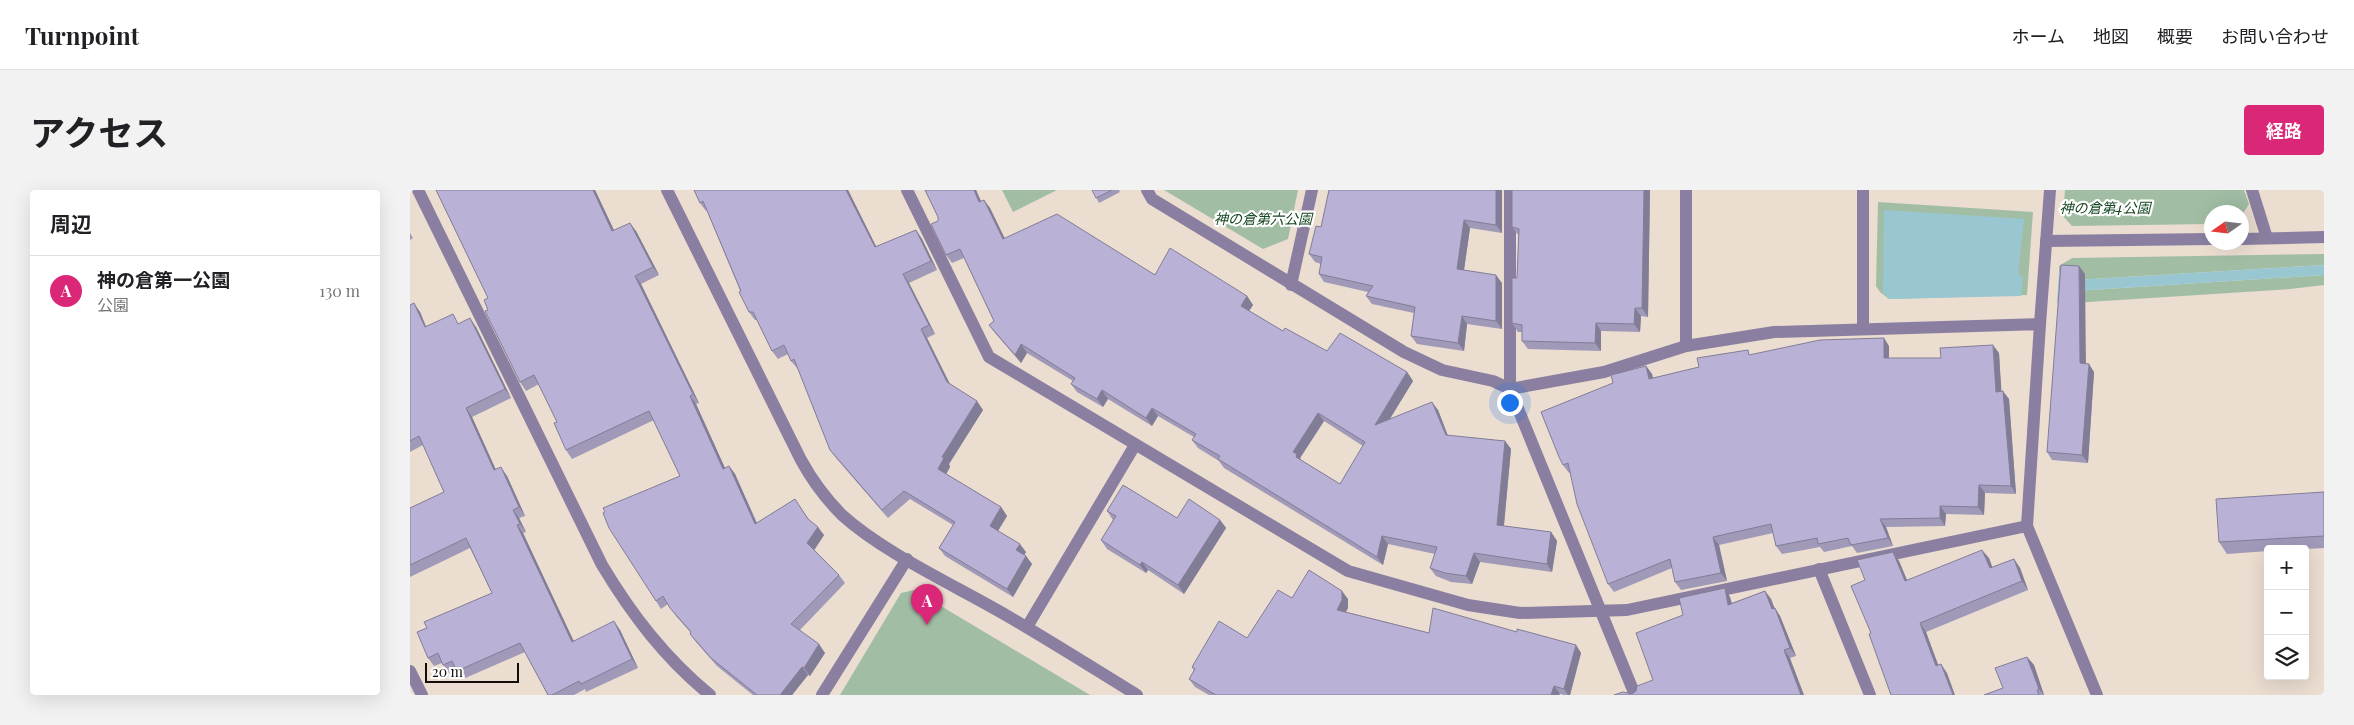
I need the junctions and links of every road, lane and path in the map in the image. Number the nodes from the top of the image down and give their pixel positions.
1 (418, 190) edge
2 (667, 190) edge
3 (907, 190) edge
4 (1147, 190) edge
5 (1312, 190) edge
6 (1510, 190) edge
7 (1686, 190) edge
8 (1862, 190) edge
9 (2050, 190) edge
10 (2252, 190) edge
11 (2324, 237) edge
12 (2267, 238) junction
13 (2204, 239) edge
14 (2249, 239) edge
15 (2046, 241) junction
16 (1291, 285) junction
17 (2040, 324) junction
18 (1863, 330) junction
19 (1686, 346) junction
20 (1510, 389) junction
21 (1135, 445) junction
22 (2027, 526) junction
23 (907, 559) junction
24 (1819, 569) junction
25 (1601, 611) junction
26 (1027, 627) junction
27 (410, 672) edge
28 (422, 695) edge
29 (710, 695) edge
30 (822, 695) edge
31 (1137, 695) edge
32 (1635, 695) edge
33 (1870, 695) edge
34 (2097, 695) edge

1 - 29 street
2 - 23 street
3 - 21 street
4 - 16 street
5 - 16 street
6 - 20 street
7 - 19 street
8 - 18 street
9 - 15 street
10 - 12 street
11 - 12 street
12 - 14 street
13 - 15 street
15 - 17 street
16 - 20 street
17 - 18 street
17 - 22 street
18 - 19 street
19 - 20 street
20 - 25 street
21 - 25 street
21 - 26 street
22 - 24 street
22 - 34 street
23 - 26 street
23 - 30 street
24 - 25 street
24 - 33 street
25 - 32 street
26 - 31 street
27 - 28 street

